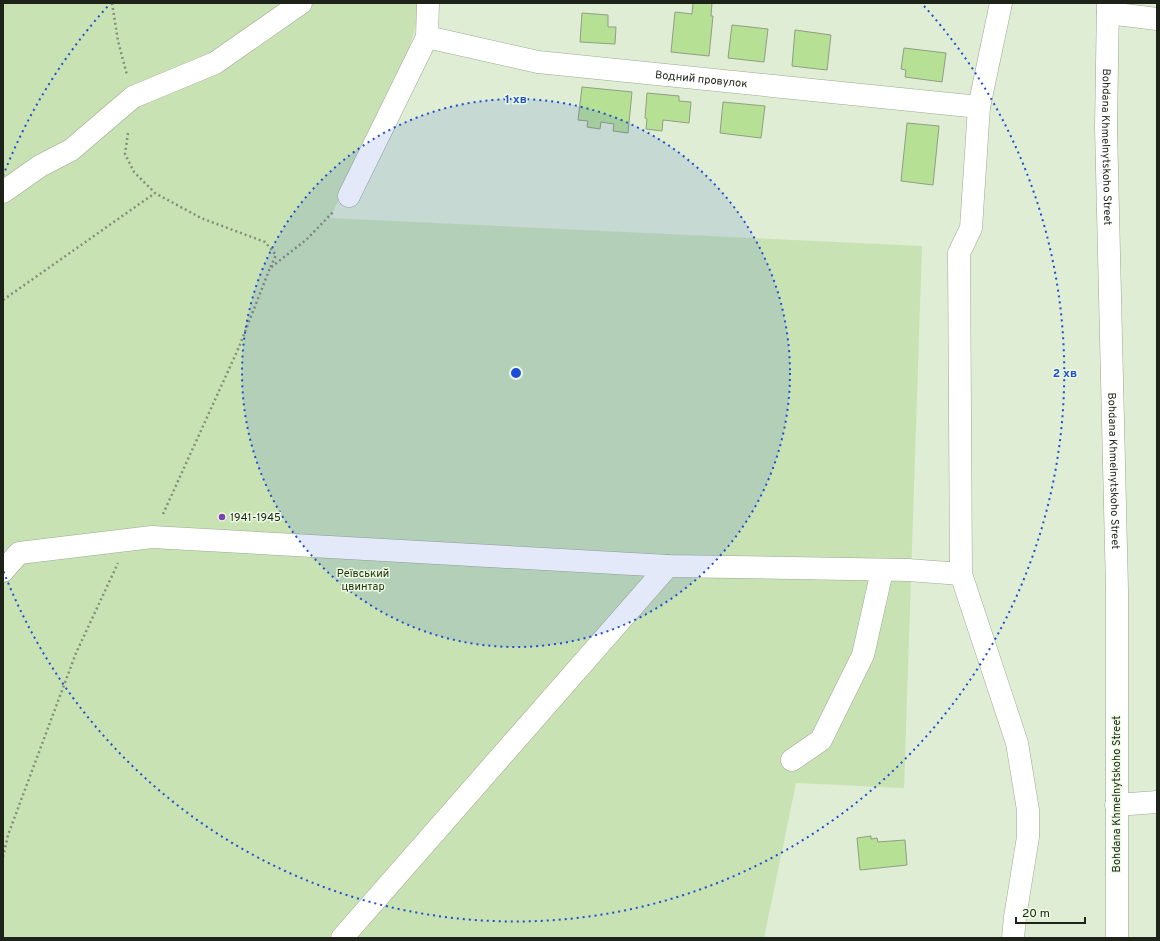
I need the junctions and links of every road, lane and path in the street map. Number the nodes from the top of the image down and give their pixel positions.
1 (112, 3) edge
2 (301, 3) edge
3 (428, 3) edge
4 (1001, 3) edge
5 (1108, 8) edge
6 (1157, 19) edge
7 (427, 37) junction
8 (129, 101) junction
9 (979, 107) junction
10 (3, 192) edge
11 (155, 193) junction
12 (349, 196) joint
13 (270, 268) junction
14 (3, 300) edge
15 (152, 537) junction
16 (129, 539) junction
17 (668, 566) junction
18 (3, 571) edge
19 (882, 571) junction
20 (961, 574) junction
21 (792, 760) dead end
22 (1157, 802) edge
23 (1116, 805) junction
24 (3, 857) edge
25 (342, 938) edge
26 (1013, 938) edge
27 (1117, 938) edge

1 - 8 path
2 - 8 street
3 - 7 street
4 - 9 street
5 - 6 street
5 - 23 street, Bohdana Khmelnytskoho Street
7 - 9 street, Водний провулок
7 - 12 street
8 - 10 street
8 - 11 path
9 - 20 street
11 - 13 path
11 - 14 path
12 - 13 path
13 - 15 path
15 - 16 street
15 - 17 street
16 - 18 street
16 - 24 path
17 - 19 street
17 - 25 street
19 - 20 street
19 - 21 street
20 - 26 street
22 - 23 street
23 - 27 street, Bohdana Khmelnytskoho Street

